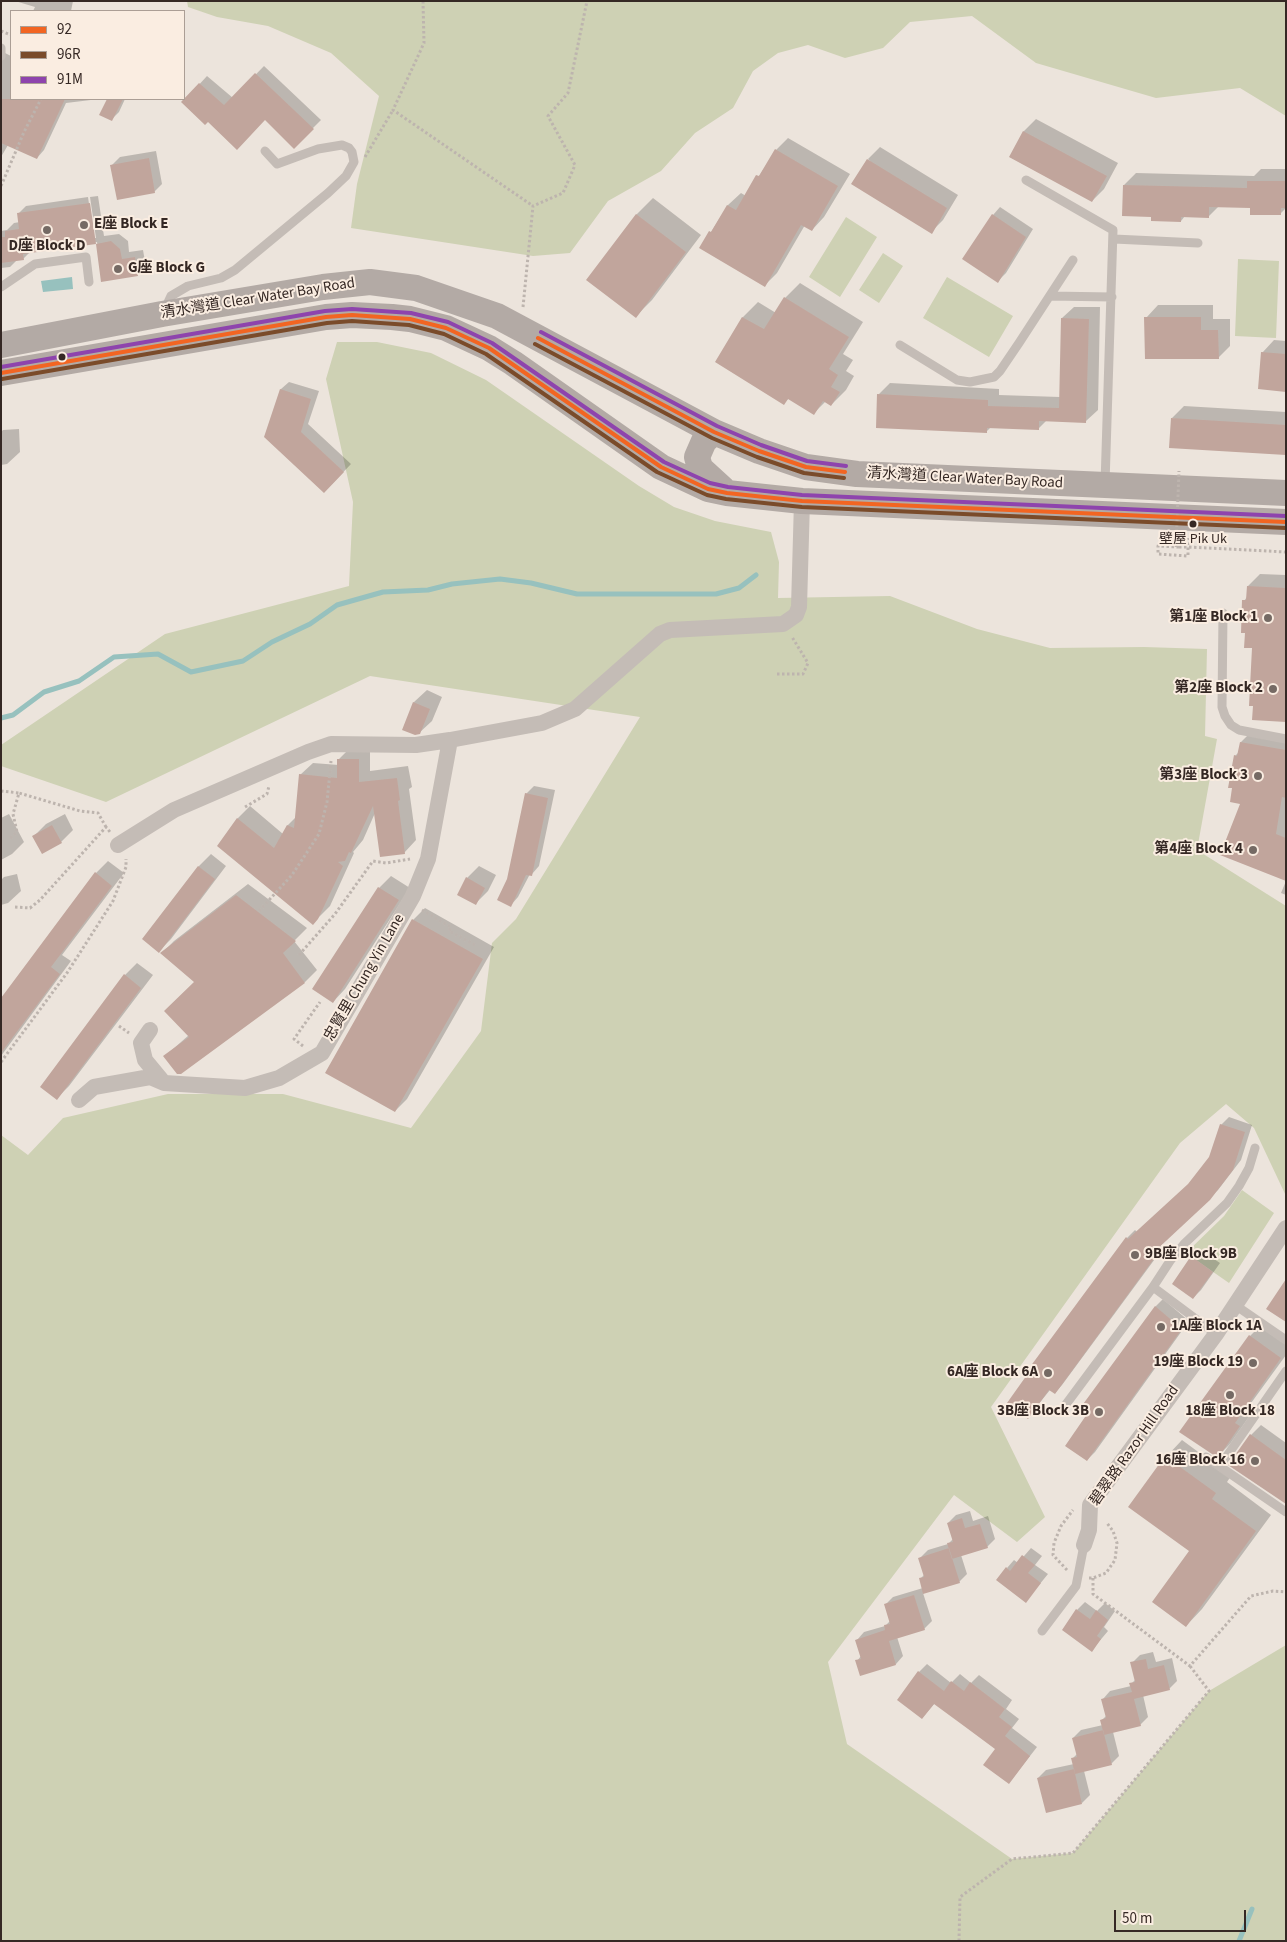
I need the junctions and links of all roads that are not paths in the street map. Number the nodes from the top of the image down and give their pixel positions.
1 (1, 48) edge
2 (1, 56) edge
3 (265, 151) dead end
4 (1026, 180) dead end
5 (1114, 239) junction
6 (1198, 243) dead end
7 (1074, 260) dead end
8 (89, 282) dead end
9 (1, 287) edge
10 (1050, 296) junction
11 (1112, 297) junction
12 (162, 314) junction
13 (1, 344) edge
14 (900, 345) dead end
15 (1, 373) edge
16 (714, 432) junction
17 (1105, 486) junction
18 (727, 493) junction
19 (1286, 493) edge
20 (802, 501) junction
21 (1286, 522) edge
22 (1223, 613) dead end
23 (1286, 739) edge
24 (450, 740) junction
25 (122, 843) road end
26 (150, 1030) dead end
27 (164, 1083) junction
28 (79, 1100) dead end
29 (1255, 1148) dead end
30 (1286, 1228) edge
31 (1153, 1287) junction
32 (1235, 1305) junction
33 (1216, 1334) junction
34 (1286, 1340) edge
35 (1286, 1371) edge
36 (1064, 1407) dead end
37 (1206, 1456) dead end
38 (1220, 1466) junction
39 (1286, 1512) edge
40 (1084, 1545) joint
41 (1042, 1631) dead end

1 - 2 lane
3 - 12 lane
4 - 5 lane
5 - 6 lane
5 - 11 lane
7 - 10 lane
8 - 9 lane
10 - 11 lane
10 - 14 lane
11 - 17 lane
12 - 13 main road, 清水灣道 Clear Water Bay Road
12 - 16 main road, 清水灣道 Clear Water Bay Road
15 - 18 main road, 清水灣道 Clear Water Bay Road
16 - 17 main road, 清水灣道 Clear Water Bay Road
16 - 18 main road
17 - 19 main road, 清水灣道 Clear Water Bay Road
18 - 20 main road, 清水灣道 Clear Water Bay Road
20 - 21 main road, 清水灣道 Clear Water Bay Road
20 - 24 street
22 - 23 lane
24 - 25 street
24 - 27 street, 忠賢里 Chung Yin Lane
26 - 27 street
27 - 28 street, 忠賢里 Chung Yin Lane
29 - 31 lane
30 - 32 street, 碧翠路 Razor Hill Road
31 - 33 lane
31 - 36 lane
32 - 33 street, 碧翠路 Razor Hill Road
32 - 34 lane
33 - 40 street, 碧翠路 Razor Hill Road
35 - 38 lane
37 - 38 lane
38 - 39 lane
40 - 41 lane

